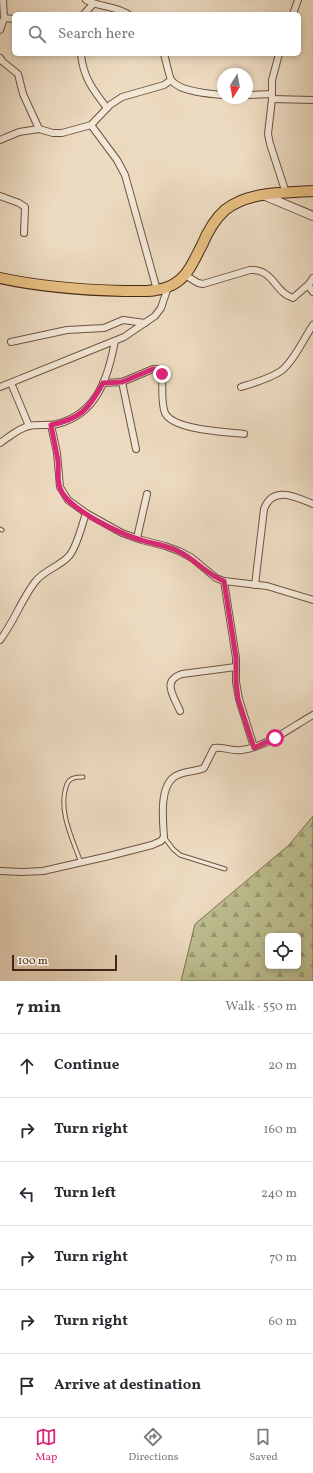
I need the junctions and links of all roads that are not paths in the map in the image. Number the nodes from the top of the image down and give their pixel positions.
1 (3, 0) edge
2 (86, 0) edge
3 (298, 0) edge
4 (93, 4) junction
5 (86, 12) edge
6 (123, 12) edge
7 (294, 12) edge
8 (4, 18) junction
9 (12, 19) edge
10 (0, 30) edge
11 (81, 56) edge
12 (165, 56) edge
13 (278, 56) edge
14 (0, 58) edge
15 (171, 80) junction
16 (217, 94) edge
17 (253, 95) edge
18 (272, 96) junction
19 (313, 100) edge
20 (107, 108) junction
21 (91, 125) junction
22 (39, 129) junction
23 (0, 140) edge
24 (313, 191) edge
25 (286, 193) junction
26 (263, 195) junction
27 (0, 196) edge
28 (313, 216) edge
29 (24, 233) dead end
30 (185, 274) junction
31 (0, 278) edge
32 (313, 278) edge
33 (309, 284) junction
34 (168, 287) junction
35 (157, 290) junction
36 (313, 292) edge
37 (145, 323) junction
38 (313, 325) edge
39 (12, 342) dead end
40 (115, 342) junction
41 (122, 382) junction
42 (11, 383) junction
43 (103, 383) junction
44 (0, 387) edge
45 (241, 388) dead end
46 (51, 425) junction
47 (29, 426) junction
48 (244, 434) dead end
49 (0, 443) edge
50 (136, 449) dead end
51 (147, 494) dead end
52 (313, 504) edge
53 (86, 513) junction
54 (137, 538) junction
55 (224, 581) junction
56 (255, 585) junction
57 (313, 600) edge
58 (0, 640) edge
59 (236, 667) junction
60 (180, 711) dead end
61 (313, 715) edge
62 (254, 748) junction
63 (83, 777) dead end
64 (164, 837) junction
65 (81, 862) junction
66 (225, 869) dead end
67 (0, 871) edge

1 - 8 street
2 - 4 street
3 - 7 street
4 - 5 street
4 - 6 street
8 - 9 street
8 - 10 street
11 - 20 street
12 - 15 street
13 - 18 street
14 - 22 street
15 - 16 street
15 - 20 street
17 - 18 street
18 - 19 street
18 - 25 street
20 - 21 street
21 - 22 street
21 - 35 street
22 - 23 street
24 - 25 highway
25 - 26 highway
26 - 28 street
26 - 30 highway
27 - 29 street
30 - 33 street
30 - 34 highway
31 - 35 highway
32 - 33 street
33 - 36 street
34 - 35 highway
34 - 37 street
37 - 39 street
37 - 40 street
38 - 45 street
40 - 42 street
40 - 43 street
41 - 43 street
41 - 48 street
41 - 50 street
42 - 44 street
42 - 47 street
43 - 46 street
46 - 47 street
46 - 53 street
47 - 49 street
51 - 54 street
52 - 56 street
53 - 54 street
53 - 58 street
54 - 55 street
55 - 56 street
55 - 59 street
56 - 57 street
59 - 60 street
59 - 62 street
61 - 62 street
62 - 64 street
63 - 65 lane
64 - 65 street
64 - 66 lane
65 - 67 street

